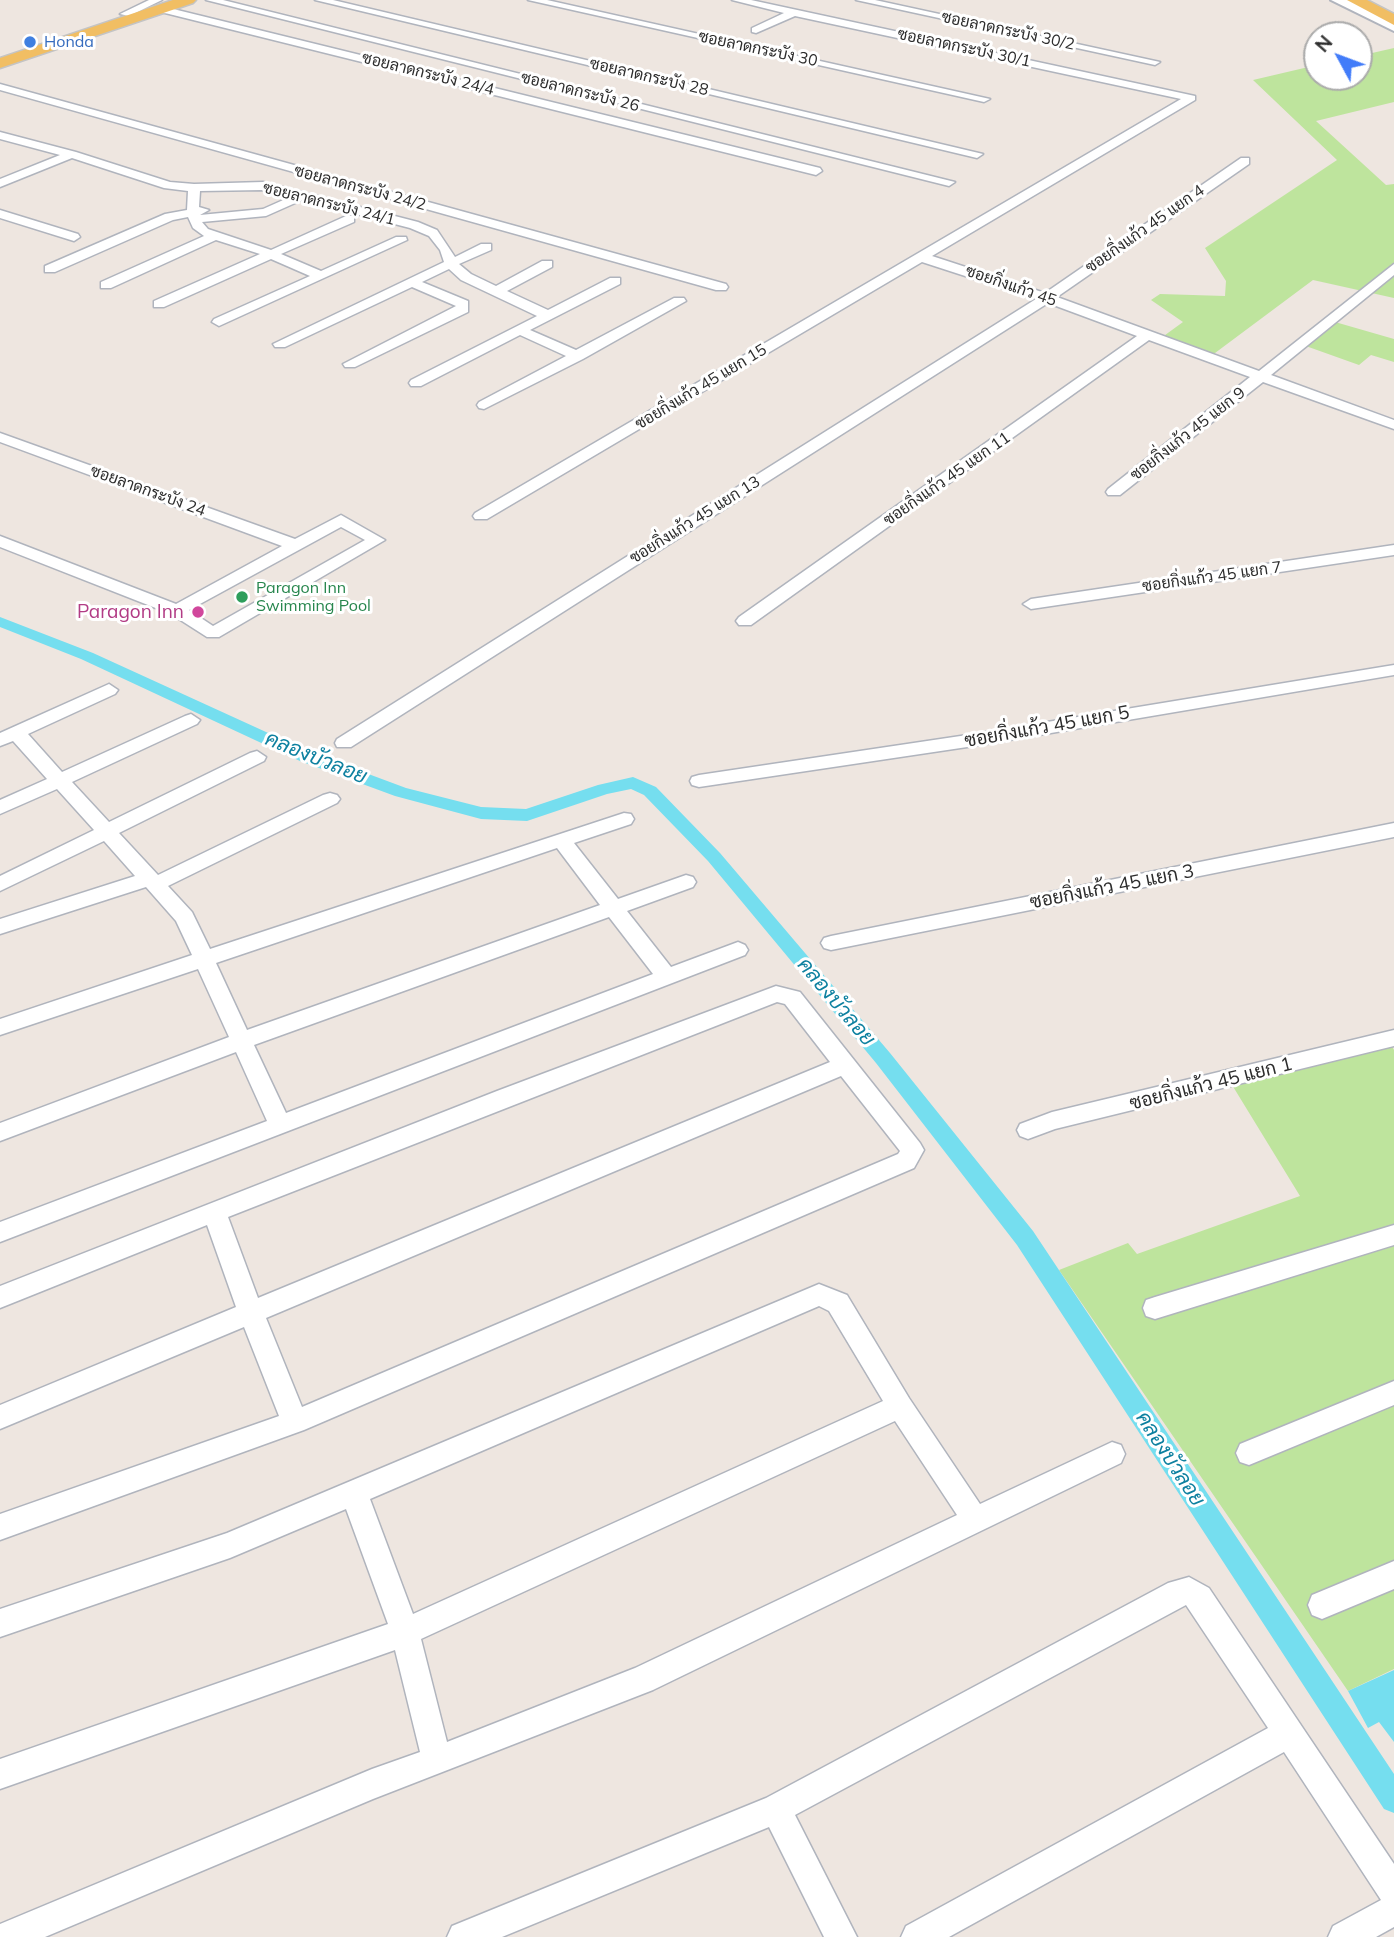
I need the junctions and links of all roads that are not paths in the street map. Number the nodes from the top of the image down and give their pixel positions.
1 (188, 0) edge
2 (211, 0) edge
3 (320, 0) edge
4 (533, 0) edge
5 (737, 0) edge
6 (861, 0) edge
7 (1338, 0) edge
8 (1355, 0) edge
9 (1361, 0) edge
10 (162, 3) edge
11 (1376, 6) edge
12 (1394, 9) edge
13 (794, 12) junction
14 (1394, 20) edge
15 (96, 27) junction
16 (1394, 27) edge
17 (756, 30) dead end
18 (0, 55) edge
19 (1014, 59) junction
20 (1155, 62) dead end
21 (0, 64) edge
22 (1002, 66) dead end
23 (0, 87) edge
24 (712, 92) junction
25 (1191, 98) joint
26 (984, 99) dead end
27 (675, 115) junction
28 (0, 135) edge
29 (72, 154) junction
30 (977, 154) dead end
31 (1245, 161) dead end
32 (816, 171) dead end
33 (0, 183) edge
34 (949, 183) dead end
35 (209, 187) junction
36 (194, 188) junction
37 (303, 195) junction
38 (0, 214) edge
39 (196, 214) junction
40 (350, 219) dead end
41 (214, 236) junction
42 (74, 237) dead end
43 (401, 240) dead end
44 (486, 247) dead end
45 (272, 254) junction
46 (921, 257) junction
47 (451, 264) junction
48 (548, 264) dead end
49 (1394, 268) edge
50 (50, 269) dead end
51 (321, 276) junction
52 (615, 281) dead end
53 (411, 282) junction
54 (106, 285) dead end
55 (721, 287) dead end
56 (495, 292) junction
57 (1047, 298) junction
58 (679, 301) dead end
59 (159, 304) dead end
60 (547, 315) junction
61 (219, 323) dead end
62 (519, 330) junction
63 (1147, 335) junction
64 (280, 344) dead end
65 (578, 356) junction
66 (350, 364) dead end
67 (1262, 376) junction
68 (416, 383) dead end
69 (484, 405) dead end
70 (1394, 425) edge
71 (0, 438) edge
72 (1114, 492) dead end
73 (481, 516) dead end
74 (0, 541) edge
75 (296, 545) junction
76 (1394, 550) edge
77 (1031, 604) dead end
78 (177, 610) junction
79 (745, 621) dead end
80 (1394, 670) edge
81 (109, 690) dead end
82 (191, 720) dead end
83 (8, 736) edge
84 (344, 743) dead end
85 (257, 757) dead end
86 (59, 780) junction
87 (699, 781) dead end
88 (330, 799) dead end
89 (0, 808) edge
90 (624, 820) dead end
91 (1394, 830) edge
92 (107, 831) junction
93 (562, 841) junction
94 (153, 881) junction
95 (686, 882) dead end
96 (0, 884) edge
97 (615, 907) junction
98 (0, 927) edge
99 (831, 943) dead end
100 (738, 950) dead end
101 (205, 958) junction
102 (666, 976) junction
103 (0, 1027) edge
104 (1394, 1038) edge
105 (241, 1041) junction
106 (844, 1065) junction
107 (279, 1123) junction
108 (1028, 1130) dead end
109 (0, 1132) edge
110 (214, 1211) junction
111 (0, 1232) edge
112 (1394, 1235) edge
113 (0, 1297) edge
114 (1155, 1308) dead end
115 (250, 1310) junction
116 (1394, 1393) edge
117 (900, 1406) junction
118 (0, 1417) edge
119 (295, 1422) junction
120 (1248, 1453) dead end
121 (1112, 1454) dead end
122 (354, 1493) junction
123 (976, 1521) junction
124 (0, 1527) edge
125 (1394, 1575) edge
126 (1322, 1605) dead end
127 (0, 1622) edge
128 (405, 1632) junction
129 (1289, 1733) junction
130 (437, 1761) junction
131 (0, 1774) edge
132 (776, 1809) junction
133 (1394, 1892) edge
134 (1394, 1910) edge
135 (7, 1937) edge
136 (463, 1937) edge
137 (841, 1937) edge
138 (917, 1937) edge
139 (1344, 1937) edge

1 - 10 main road
2 - 27 street, ซอยลาดกระบัง 26
3 - 24 street, ซอยลาดกระบัง 28
4 - 26 street, ซอยลาดกระบัง 30
5 - 13 street, ซอยลาดกระบัง 30/1
6 - 20 street, ซอยลาดกระบัง 30/2
7 - 16 main road
8 - 11 main road
9 - 11 main road
10 - 15 main road
10 - 15 main road
10 - 32 street, ซอยลาดกระบัง 24/4
11 - 12 main road
11 - 14 main road
13 - 17 street
13 - 19 street, ซอยลาดกระบัง 30/1
15 - 18 main road
15 - 21 main road
19 - 22 street
19 - 25 street, ซอยลาดกระบัง 30/1
23 - 55 street, ซอยลาดกระบัง 24/2
24 - 27 street
24 - 30 street, ซอยลาดกระบัง 28
25 - 46 street, ซอยกิ่งแก้ว 45
27 - 34 street, ซอยลาดกระบัง 26
28 - 29 street, ซอยลาดกระบัง 24/1
29 - 33 street
29 - 36 street, ซอยลาดกระบัง 24/1
31 - 57 street, ซอยกิ่งแก้ว 45 แยก 4
35 - 36 street, ซอยลาดกระบัง 24/1
35 - 37 street, ซอยลาดกระบัง 24/1
35 - 39 street
36 - 39 street
37 - 39 street
37 - 47 street, ซอยลาดกระบัง 24/1
38 - 42 street
39 - 41 street
39 - 50 street
40 - 45 street
41 - 45 street
41 - 54 street
43 - 51 street
44 - 47 street
45 - 51 street
45 - 59 street
46 - 57 street, ซอยกิ่งแก้ว 45
46 - 73 street, ซอยกิ่งแก้ว 45 แยก 15
47 - 53 street
47 - 56 street, ซอยลาดกระบัง 24/1
48 - 56 street
49 - 67 street, ซอยกิ่งแก้ว 45 แยก 9
51 - 61 street
52 - 60 street
53 - 64 street
53 - 66 street
56 - 60 street, ซอยลาดกระบัง 24/1
57 - 63 street, ซอยกิ่งแก้ว 45
57 - 84 street, ซอยกิ่งแก้ว 45 แยก 13
58 - 65 street
60 - 62 street
62 - 65 street
62 - 68 street
63 - 67 street, ซอยกิ่งแก้ว 45
63 - 79 street, ซอยกิ่งแก้ว 45 แยก 11
65 - 69 street
67 - 70 street, ซอยกิ่งแก้ว 45
67 - 72 street, ซอยกิ่งแก้ว 45 แยก 9
71 - 75 street, ซอยลาดกระบัง 24
74 - 78 street
75 - 78 street
75 - 78 street
76 - 77 street, ซอยกิ่งแก้ว 45 แยก 7
80 - 87 street, ซอยกิ่งแก้ว 45 แยก 5
81 - 83 street
82 - 86 street
83 - 86 street
85 - 92 street
86 - 89 street
86 - 92 street
88 - 94 street
90 - 93 street
91 - 99 street, ซอยกิ่งแก้ว 45 แยก 3
92 - 94 street
92 - 96 street
93 - 97 street
93 - 101 street
94 - 98 street
94 - 101 street
95 - 97 street
97 - 102 street
97 - 105 street
100 - 102 street
101 - 103 street
101 - 105 street
102 - 107 street
104 - 108 street, ซอยกิ่งแก้ว 45 แยก 1
105 - 107 street
105 - 109 street
106 - 110 street
106 - 115 street
106 - 119 street
107 - 111 street
110 - 113 street
110 - 115 street
112 - 114 street
115 - 118 street
115 - 119 street
116 - 120 street
117 - 122 street
117 - 123 street
117 - 128 street
119 - 124 street
121 - 123 street
122 - 127 street
122 - 128 street
123 - 130 street
125 - 126 street
128 - 130 street
128 - 131 street
129 - 132 street
129 - 133 street
129 - 138 street
130 - 135 street
132 - 136 street
132 - 137 street
134 - 139 street

